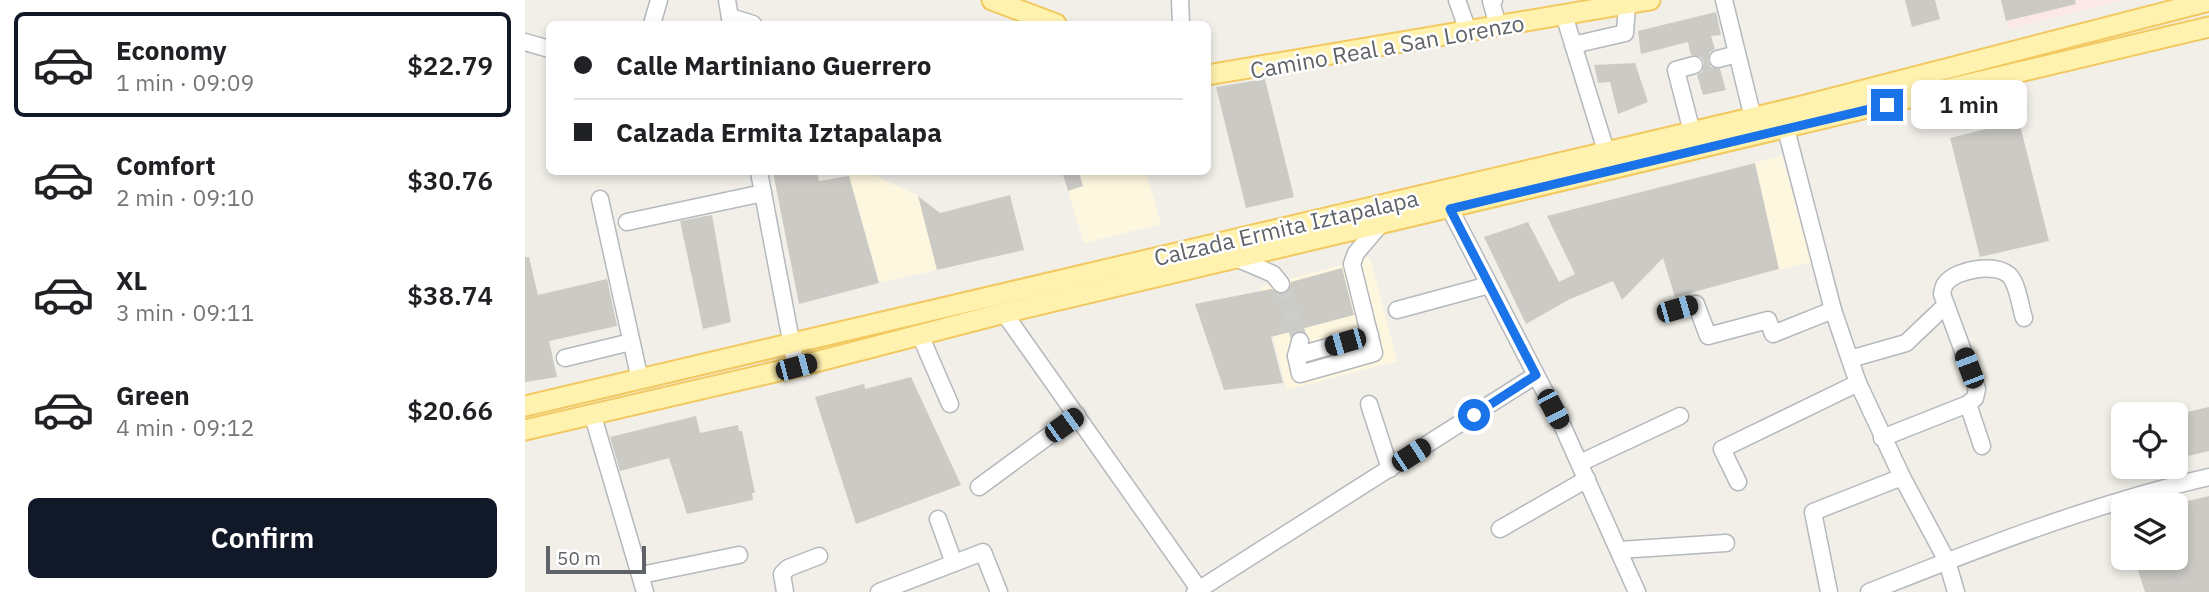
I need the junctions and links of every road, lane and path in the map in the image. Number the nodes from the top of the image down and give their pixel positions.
1 (659, 0) edge
2 (727, 0) edge
3 (992, 0) edge
4 (1180, 0) edge
5 (1457, 0) edge
6 (1495, 0) edge
7 (1650, 0) edge
8 (1724, 0) edge
9 (2209, 1) edge
10 (1627, 5) junction
11 (1564, 15) junction
12 (653, 21) edge
13 (731, 21) edge
14 (1048, 21) edge
15 (1181, 21) edge
16 (1498, 26) junction
17 (2209, 27) edge
18 (1468, 31) junction
19 (525, 42) edge
20 (1573, 45) junction
21 (546, 49) edge
22 (1737, 54) junction
23 (1718, 58) dead end
24 (1694, 65) dead end
25 (1211, 74) edge
26 (1753, 118) junction
27 (1786, 128) junction
28 (1692, 132) junction
29 (1606, 151) junction
30 (760, 175) edge
31 (763, 193) junction
32 (600, 199) dead end
33 (1450, 209) junction
34 (627, 222) dead end
35 (1379, 226) junction
36 (1238, 259) junction
37 (1280, 284) tunnel mouth
38 (1489, 285) junction
39 (1946, 305) junction
40 (1677, 309) dead end
41 (1397, 310) dead end
42 (1833, 310) junction
43 (1004, 313) junction
44 (2024, 318) dead end
45 (920, 335) junction
46 (631, 342) junction
47 (792, 344) junction
48 (1298, 349) tunnel mouth
49 (565, 358) dead end
50 (1850, 359) junction
51 (796, 367) junction
52 (1536, 375) junction
53 (640, 380) junction
54 (1858, 383) junction
55 (950, 404) dead end
56 (1369, 404) dead end
57 (1968, 404) junction
58 (525, 406) edge
59 (592, 414) junction
60 (1077, 415) junction
61 (1680, 416) dead end
62 (525, 430) edge
63 (1882, 438) junction
64 (1982, 446) dead end
65 (1580, 463) junction
66 (1390, 469) junction
67 (1902, 477) junction
68 (2209, 477) edge
69 (1587, 479) junction
70 (1738, 482) dead end
71 (979, 487) dead end
72 (938, 519) dead end
73 (1500, 529) dead end
74 (1725, 543) dead end
75 (1619, 550) junction
76 (739, 555) dead end
77 (819, 556) dead end
78 (1947, 561) junction
79 (954, 563) junction
80 (642, 587) edge
81 (1198, 591) edge
82 (785, 592) edge
83 (879, 592) edge
84 (999, 592) edge
85 (1637, 592) edge
86 (1829, 592) edge
87 (1869, 592) edge
88 (1956, 592) edge

1 - 12 street
2 - 13 street
3 - 14 main road
4 - 15 street
5 - 18 street
6 - 16 street
7 - 10 main road, Camino Real a San Lorenzo
8 - 22 street
9 - 26 main road, Calzada Ermita Iztapalapa
10 - 11 main road, Camino Real a San Lorenzo
10 - 20 street
11 - 16 main road, Camino Real a San Lorenzo
11 - 20 street
16 - 18 main road, Camino Real a San Lorenzo
17 - 27 main road, Calzada Ermita Iztapalapa
18 - 25 main road, Camino Real a San Lorenzo
19 - 21 street
20 - 29 street
22 - 23 street
22 - 26 street
24 - 28 street
26 - 28 main road, Calzada Ermita Iztapalapa
27 - 33 main road, Calzada Ermita Iztapalapa
27 - 42 street
28 - 29 main road, Calzada Ermita Iztapalapa
29 - 47 main road, Calzada Ermita Iztapalapa
30 - 31 street
31 - 34 street
31 - 47 street
32 - 46 street
33 - 35 main road, Calzada Ermita Iztapalapa
33 - 38 street
35 - 36 main road, Calzada Ermita Iztapalapa
35 - 48 street
36 - 37 street
36 - 43 main road, Calzada Ermita Iztapalapa
38 - 41 street
38 - 52 street
39 - 44 street
39 - 50 street
39 - 57 street
40 - 42 street
42 - 50 street
43 - 45 main road, Calzada Ermita Iztapalapa
43 - 60 street
45 - 51 main road, Calzada Ermita Iztapalapa
45 - 55 street
46 - 49 street
46 - 53 street
47 - 51 street
47 - 53 main road, Calzada Ermita Iztapalapa
50 - 54 street
51 - 59 main road, Calzada Ermita Iztapalapa
52 - 65 street
52 - 66 street
53 - 58 main road, Calzada Ermita Iztapalapa
54 - 63 street
54 - 70 street
56 - 66 street
57 - 63 street
57 - 64 street
59 - 62 main road, Calzada Ermita Iztapalapa
59 - 80 street
60 - 71 street
60 - 81 street
61 - 65 street
63 - 67 street
65 - 69 street
66 - 81 street
67 - 78 street
67 - 86 street
68 - 78 street
69 - 73 street
69 - 75 street
72 - 79 street
74 - 75 street
75 - 85 street
76 - 80 street
77 - 82 street
78 - 87 street
78 - 88 street
79 - 83 street
79 - 84 street

